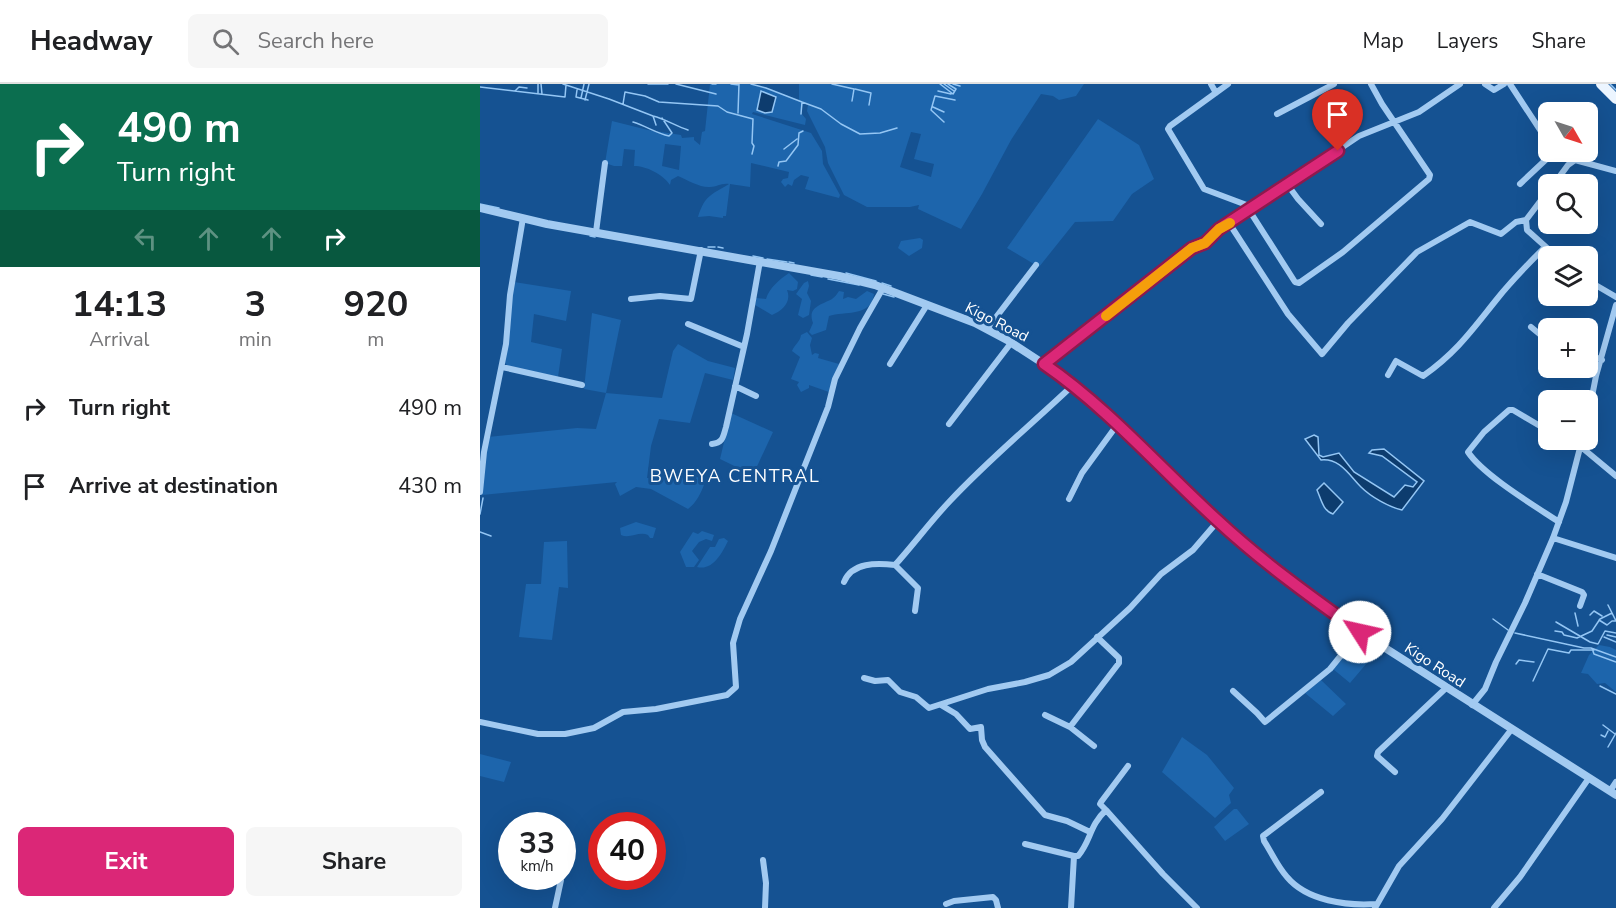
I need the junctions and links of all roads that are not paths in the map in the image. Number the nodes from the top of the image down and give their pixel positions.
1 (1210, 84) edge
2 (1228, 84) edge
3 (1334, 84) edge
4 (1371, 84) edge
5 (1460, 84) edge
6 (1485, 84) edge
7 (1504, 84) edge
8 (1510, 84) edge
9 (1601, 84) edge
10 (1216, 93) junction
11 (1616, 99) edge
12 (1277, 114) dead end
13 (1395, 122) junction
14 (1538, 127) edge
15 (1545, 162) edge
16 (1571, 162) edge
17 (1582, 162) edge
18 (605, 163) dead end
19 (1616, 171) edge
20 (1562, 174) edge
21 (1287, 184) junction
22 (1520, 184) dead end
23 (1538, 204) edge
24 (480, 208) edge
25 (1250, 209) junction
26 (523, 218) junction
27 (1526, 220) junction
28 (1229, 224) junction
29 (1321, 224) dead end
30 (596, 232) junction
31 (1544, 246) edge
32 (701, 250) junction
33 (1538, 255) edge
34 (760, 261) junction
35 (1036, 265) dead end
36 (1598, 286) edge
37 (883, 288) junction
38 (1616, 297) edge
39 (631, 299) dead end
40 (927, 305) junction
41 (1616, 305) edge
42 (688, 324) dead end
43 (1531, 327) dead end
44 (987, 329) junction
45 (1538, 333) edge
46 (1011, 343) junction
47 (744, 347) junction
48 (1598, 358) edge
49 (1602, 360) junction
50 (890, 364) dead end
51 (1044, 364) junction
52 (502, 367) junction
53 (1388, 375) dead end
54 (1073, 385) junction
55 (582, 386) dead end
56 (735, 386) junction
57 (1593, 390) edge
58 (756, 396) dead end
59 (949, 424) dead end
60 (1538, 424) edge
61 (1117, 425) junction
62 (712, 444) dead end
63 (1579, 450) edge
64 (1588, 450) edge
65 (481, 471) edge
66 (1616, 476) edge
67 (480, 492) edge
68 (1069, 499) dead end
69 (1218, 521) junction
70 (1559, 522) junction
71 (1553, 538) junction
72 (1616, 558) edge
73 (895, 565) junction
74 (1537, 574) junction
75 (844, 582) dead end
76 (1580, 606) dead end
77 (915, 611) dead end
78 (1360, 632) junction
79 (1097, 637) junction
80 (864, 678) dead end
81 (1446, 688) junction
82 (1233, 691) dead end
83 (941, 705) junction
84 (1472, 705) junction
85 (1045, 715) dead end
86 (480, 722) edge
87 (1070, 727) junction
88 (1511, 730) junction
89 (1094, 746) dead end
90 (1128, 766) dead end
91 (1395, 772) dead end
92 (1589, 778) junction
93 (1616, 782) edge
94 (1320, 792) dead end
95 (1613, 793) edge
96 (1106, 810) junction
97 (1090, 832) junction
98 (1025, 844) dead end
99 (1074, 856) junction
100 (763, 860) dead end
101 (559, 890) edge
102 (946, 904) dead end
103 (1375, 906) edge
104 (555, 908) edge
105 (765, 908) edge
106 (998, 908) edge
107 (1071, 908) edge
108 (1197, 908) edge
109 (1494, 908) edge

1 - 10 street
2 - 10 street
3 - 12 street
4 - 13 street
5 - 13 street
6 - 7 street
8 - 14 street
9 - 11 main road
10 - 25 street
13 - 21 street
13 - 25 street
15 - 22 street
16 - 20 street
17 - 19 street
18 - 30 street
21 - 25 street
21 - 29 street
23 - 27 street
24 - 26 street, Kigo Road
25 - 28 street
26 - 30 street, Kigo Road
26 - 52 street
27 - 28 street
27 - 31 street
28 - 51 street
30 - 32 street, Kigo Road
32 - 34 street, Kigo Road
32 - 39 street
33 - 53 street
34 - 37 street, Kigo Road
34 - 47 street
35 - 44 street
36 - 38 street
37 - 40 street, Kigo Road
37 - 86 street
40 - 44 street, Kigo Road
40 - 50 street
41 - 49 street
42 - 47 street
43 - 45 street
44 - 46 street, Kigo Road
46 - 51 street, Kigo Road
46 - 59 street
47 - 56 street
48 - 49 street
49 - 57 street
51 - 54 street, Kigo Road
52 - 55 street
52 - 65 street
54 - 61 street, Kigo Road
54 - 73 street
56 - 58 street
56 - 62 street
60 - 70 street
61 - 68 street
61 - 69 street, Kigo Road
63 - 70 street
64 - 66 street
65 - 67 street
69 - 78 street, Kigo Road
69 - 79 street
70 - 71 street
71 - 72 street
71 - 74 street
73 - 75 street
73 - 77 street
74 - 76 street
74 - 84 street
78 - 81 street, Kigo Road
78 - 82 street
79 - 83 street
79 - 87 street
80 - 83 street
81 - 84 street, Kigo Road
81 - 91 street
83 - 97 street
84 - 88 street, Kigo Road
85 - 87 street
87 - 89 street
88 - 92 street, Kigo Road
88 - 103 street
90 - 96 street
92 - 95 street, Kigo Road
92 - 109 street
93 - 95 street
94 - 103 street
96 - 97 street
96 - 108 street
97 - 99 street
98 - 99 street
99 - 107 street
100 - 105 street
101 - 104 street
102 - 106 street

